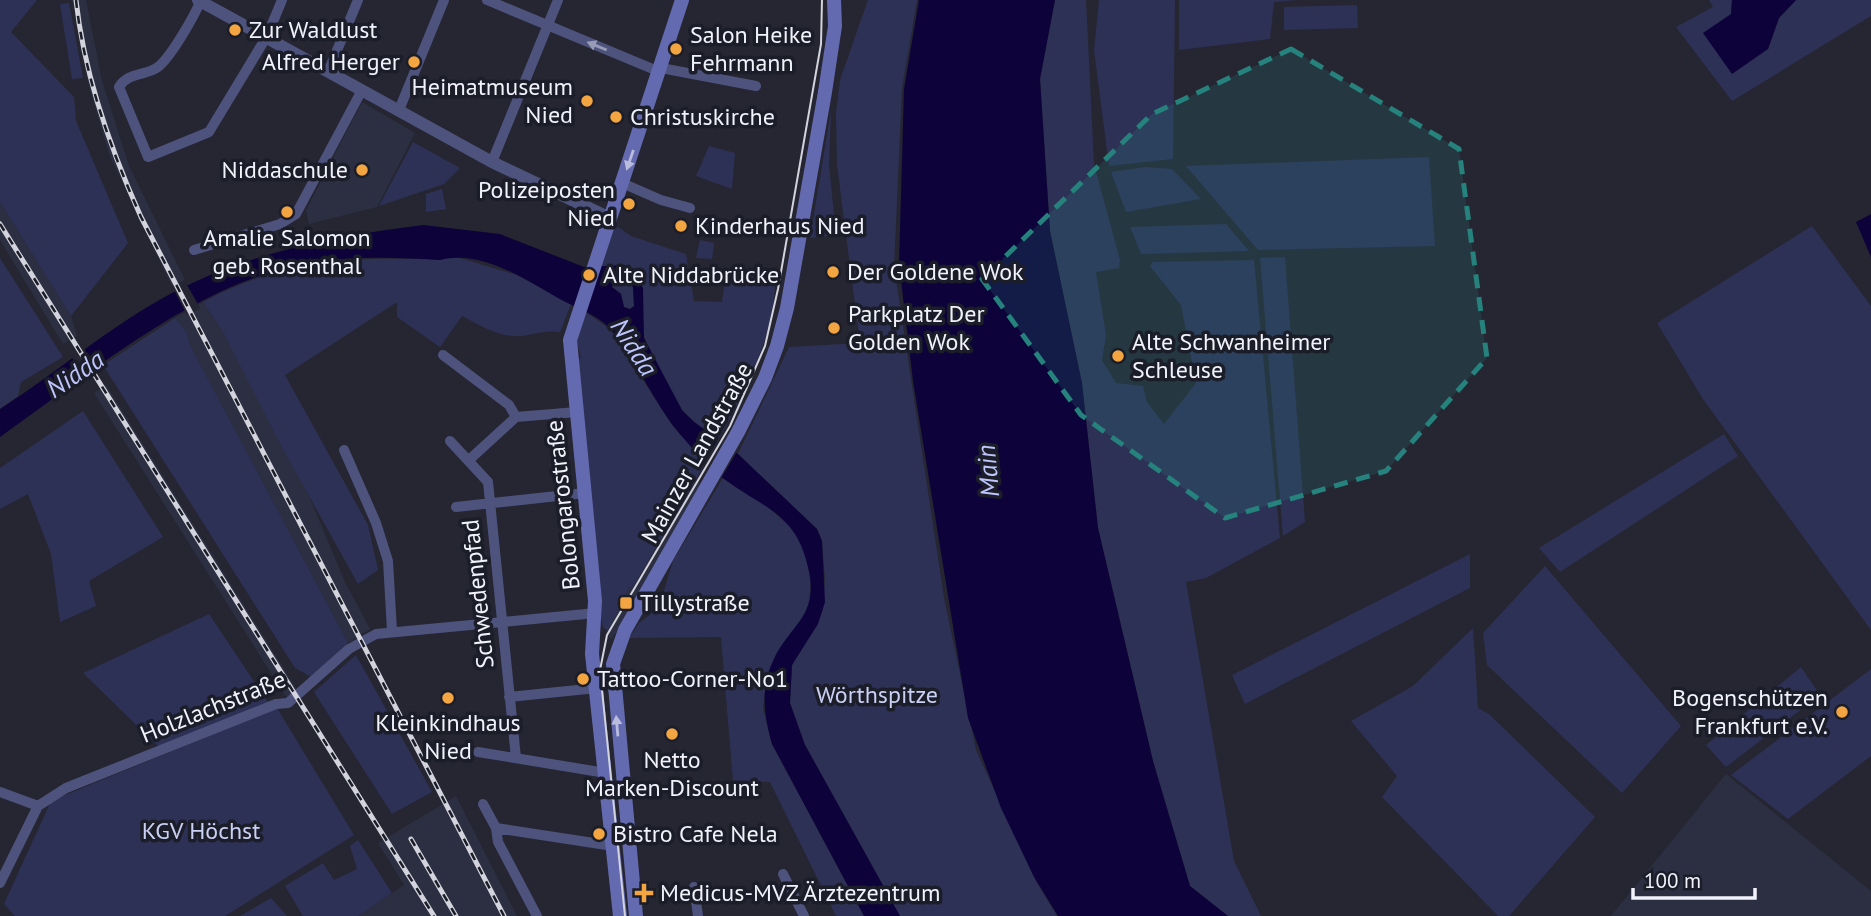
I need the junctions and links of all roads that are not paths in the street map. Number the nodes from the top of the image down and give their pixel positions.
1 (200, 0) edge
2 (282, 0) edge
3 (358, 0) edge
4 (444, 0) edge
5 (487, 0) edge
6 (558, 0) edge
7 (682, 0) edge
8 (834, 0) edge
9 (547, 26) junction
10 (267, 36) junction
11 (661, 70) junction
12 (328, 72) junction
13 (756, 86) dead end
14 (362, 90) junction
15 (399, 110) junction
16 (492, 162) junction
17 (622, 183) junction
18 (690, 208) dead end
19 (609, 222) junction
20 (194, 250) dead end
21 (443, 355) dead end
22 (577, 412) junction
23 (516, 417) junction
24 (450, 441) dead end
25 (344, 450) dead end
26 (470, 460) junction
27 (585, 493) junction
28 (491, 503) junction
29 (456, 507) dead end
30 (596, 616) junction
31 (503, 623) junction
32 (625, 630) junction
33 (392, 631) junction
34 (603, 640) junction
35 (612, 674) junction
36 (597, 683) junction
37 (509, 697) junction
38 (478, 752) dead end
39 (516, 758) junction
40 (606, 773) junction
41 (0, 792) edge
42 (483, 804) dead end
43 (38, 806) junction
44 (496, 828) junction
45 (613, 846) junction
46 (783, 874) dead end
47 (0, 883) edge
48 (694, 887) dead end
49 (537, 916) edge
50 (620, 916) edge
51 (636, 916) edge
52 (698, 916) edge
53 (804, 916) edge

1 - 10 street
1 - 10 street
2 - 10 street
3 - 12 street
4 - 15 street
5 - 9 street
6 - 9 street
7 - 11 main road
8 - 32 main road, Mainzer Landstraße
11 -> 9 street
9 - 16 street
10 - 12 street
11 - 13 street
11 -> 17 main road
12 - 14 street
14 - 15 street
14 - 20 street
15 - 16 street
16 - 19 street
17 - 18 street
17 - 19 main road
19 - 22 main road, Bolongarostraße
21 - 23 street
22 - 23 street
22 - 27 main road, Bolongarostraße
23 - 26 street
24 - 26 street, Schwedenpfad
25 - 33 street
26 - 28 street, Schwedenpfad
27 - 28 street
27 - 30 main road, Bolongarostraße
28 - 29 street
28 - 31 street, Schwedenpfad
30 - 31 street, Holzlachstraße
30 - 34 main road, Bolongarostraße
31 - 33 street, Holzlachstraße
31 - 37 street, Schwedenpfad
32 - 34 main road
32 - 35 main road
33 - 43 street, Holzlachstraße
34 - 35 main road
34 - 36 main road
51 -> 35 main road
36 - 37 street
36 - 40 main road
37 - 39 street, Schwedenpfad
38 - 39 street
39 - 40 street
40 - 45 main road
41 - 43 street
42 - 44 street
43 - 47 street
44 - 45 street
44 - 49 street
45 - 50 main road
46 - 53 street
48 - 52 street

